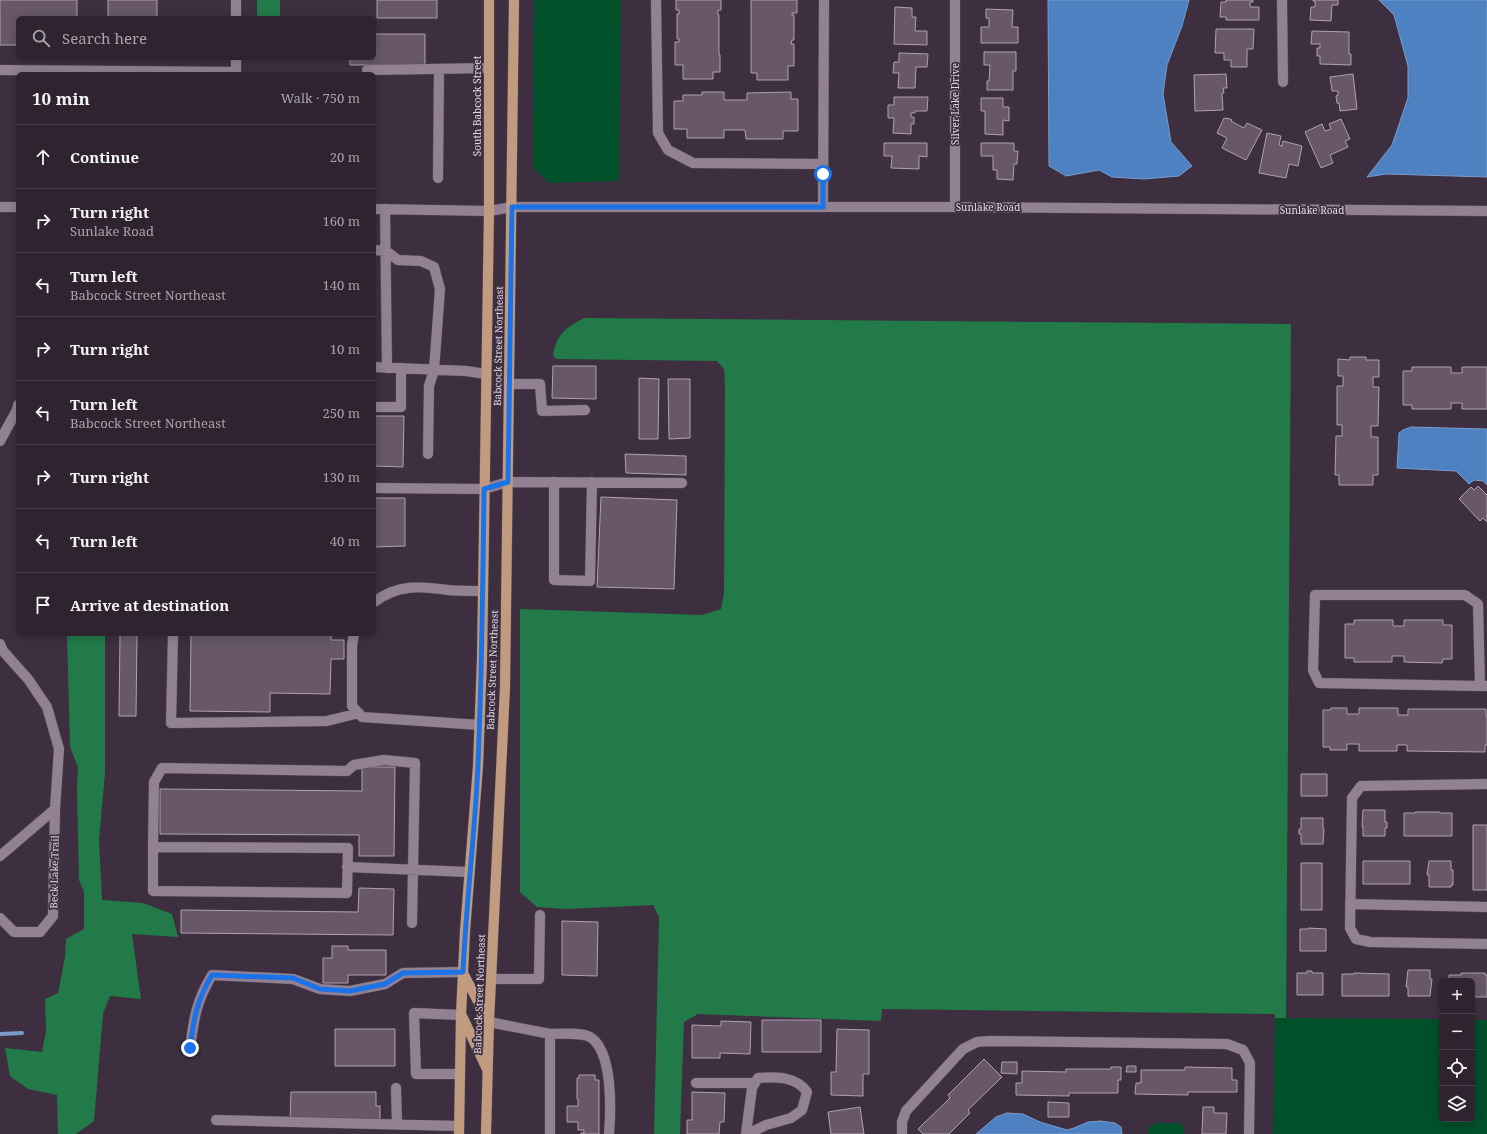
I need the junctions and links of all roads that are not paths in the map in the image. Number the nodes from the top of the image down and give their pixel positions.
1 (236, 0) edge
2 (489, 0) edge
3 (514, 0) edge
4 (656, 0) edge
5 (824, 0) edge
6 (955, 0) edge
7 (1282, 0) edge
8 (236, 16) edge
9 (236, 60) edge
10 (489, 68) junction
11 (439, 69) junction
12 (0, 70) edge
13 (367, 70) dead end
14 (157, 72) edge
15 (236, 72) edge
16 (1283, 82) dead end
17 (823, 164) junction
18 (438, 178) dead end
19 (0, 207) edge
20 (16, 207) edge
21 (512, 207) junction
22 (823, 207) junction
23 (954, 207) junction
24 (376, 209) edge
25 (385, 209) junction
26 (488, 211) junction
27 (1487, 211) edge
28 (376, 250) edge
29 (386, 251) junction
30 (376, 368) edge
31 (387, 368) junction
32 (401, 368) junction
33 (434, 370) junction
34 (486, 374) junction
35 (509, 384) junction
36 (376, 407) edge
37 (585, 410) dead end
38 (16, 412) edge
39 (0, 441) edge
40 (428, 454) dead end
41 (508, 482) junction
42 (554, 482) junction
43 (592, 482) junction
44 (682, 483) dead end
45 (376, 488) edge
46 (484, 489) junction
47 (483, 591) junction
48 (376, 592) edge
49 (385, 594) junction
50 (376, 601) edge
51 (173, 636) edge
52 (354, 636) edge
53 (0, 644) edge
54 (1483, 686) edge
55 (359, 713) junction
56 (480, 725) junction
57 (1487, 784) edge
58 (55, 809) junction
59 (153, 847) junction
60 (0, 856) edge
61 (347, 867) junction
62 (413, 870) junction
63 (470, 872) junction
64 (1350, 904) junction
65 (1487, 907) edge
66 (540, 915) dead end
67 (0, 918) edge
68 (412, 923) dead end
69 (1487, 944) edge
70 (463, 972) junction
71 (491, 979) junction
72 (461, 1015) junction
73 (489, 1022) junction
74 (550, 1034) junction
75 (190, 1048) dead end
76 (488, 1070) junction
77 (459, 1074) junction
78 (696, 1083) dead end
79 (755, 1083) junction
80 (396, 1088) dead end
81 (216, 1120) dead end
82 (397, 1124) junction
83 (459, 1130) edge
84 (486, 1134) edge
85 (550, 1134) edge
86 (609, 1134) edge
87 (747, 1134) edge
88 (902, 1134) edge
89 (1249, 1134) edge

1 - 8 street
2 - 10 main road, South Babcock Street
3 - 21 main road
4 - 17 street
5 - 17 street
6 - 23 street, Silver Lake Drive
7 - 16 street
9 - 15 street
10 - 11 street
10 - 26 main road, South Babcock Street
11 - 13 street
11 - 18 street
12 - 14 street
17 - 22 street
19 - 20 street
21 - 22 street, Sunlake Road
21 - 26 street, Sunlake Road
21 - 35 main road, Babcock Street Northeast
22 - 23 street, Sunlake Road
23 - 27 street, Sunlake Road
24 - 25 street, Sunlake Road
25 - 26 street, Sunlake Road
25 - 29 street
26 - 34 main road, Babcock Street Northeast
28 - 29 street
29 - 31 street
29 - 33 street
30 - 31 street
31 - 32 street
32 - 33 street
32 - 36 street
33 - 34 street
33 - 40 street
34 - 46 main road, Babcock Street Northeast
35 - 37 street
35 - 41 main road, Babcock Street Northeast
38 - 39 street
41 - 42 street
41 - 46 street
41 - 71 main road, Babcock Street Northeast
42 - 43 street
42 - 43 street
43 - 44 street
45 - 46 street
46 - 47 main road, Babcock Street Northeast
47 - 49 street
47 - 56 main road, Babcock Street Northeast
48 - 49 street
49 - 50 street
51 - 55 street
52 - 55 street
53 - 58 street, Beck Lake Trail
54 - 54 street
55 - 56 street
56 - 63 main road, Babcock Street Northeast
57 - 64 street
58 - 60 street
58 - 67 street, Beck Lake Trail
59 - 61 street
59 - 61 street
59 - 62 street
61 - 62 street
62 - 63 street
62 - 68 street
63 - 70 main road, Babcock Street Northeast
64 - 65 street
64 - 69 street
66 - 71 street
70 - 72 main road, Babcock Street Northeast
70 - 73 main road
70 - 75 street
71 - 73 main road, Babcock Street Northeast
72 - 76 main road
72 - 77 main road, Babcock Street Northeast
72 - 77 street
73 - 74 street
73 - 76 main road, Babcock Street Northeast
74 - 85 street
74 - 86 street
76 - 84 main road, Babcock Street Northeast
77 - 83 main road, Babcock Street Northeast
78 - 79 street
79 - 87 street
79 - 87 street
80 - 82 street
81 - 82 street
82 - 83 street
88 - 89 street

